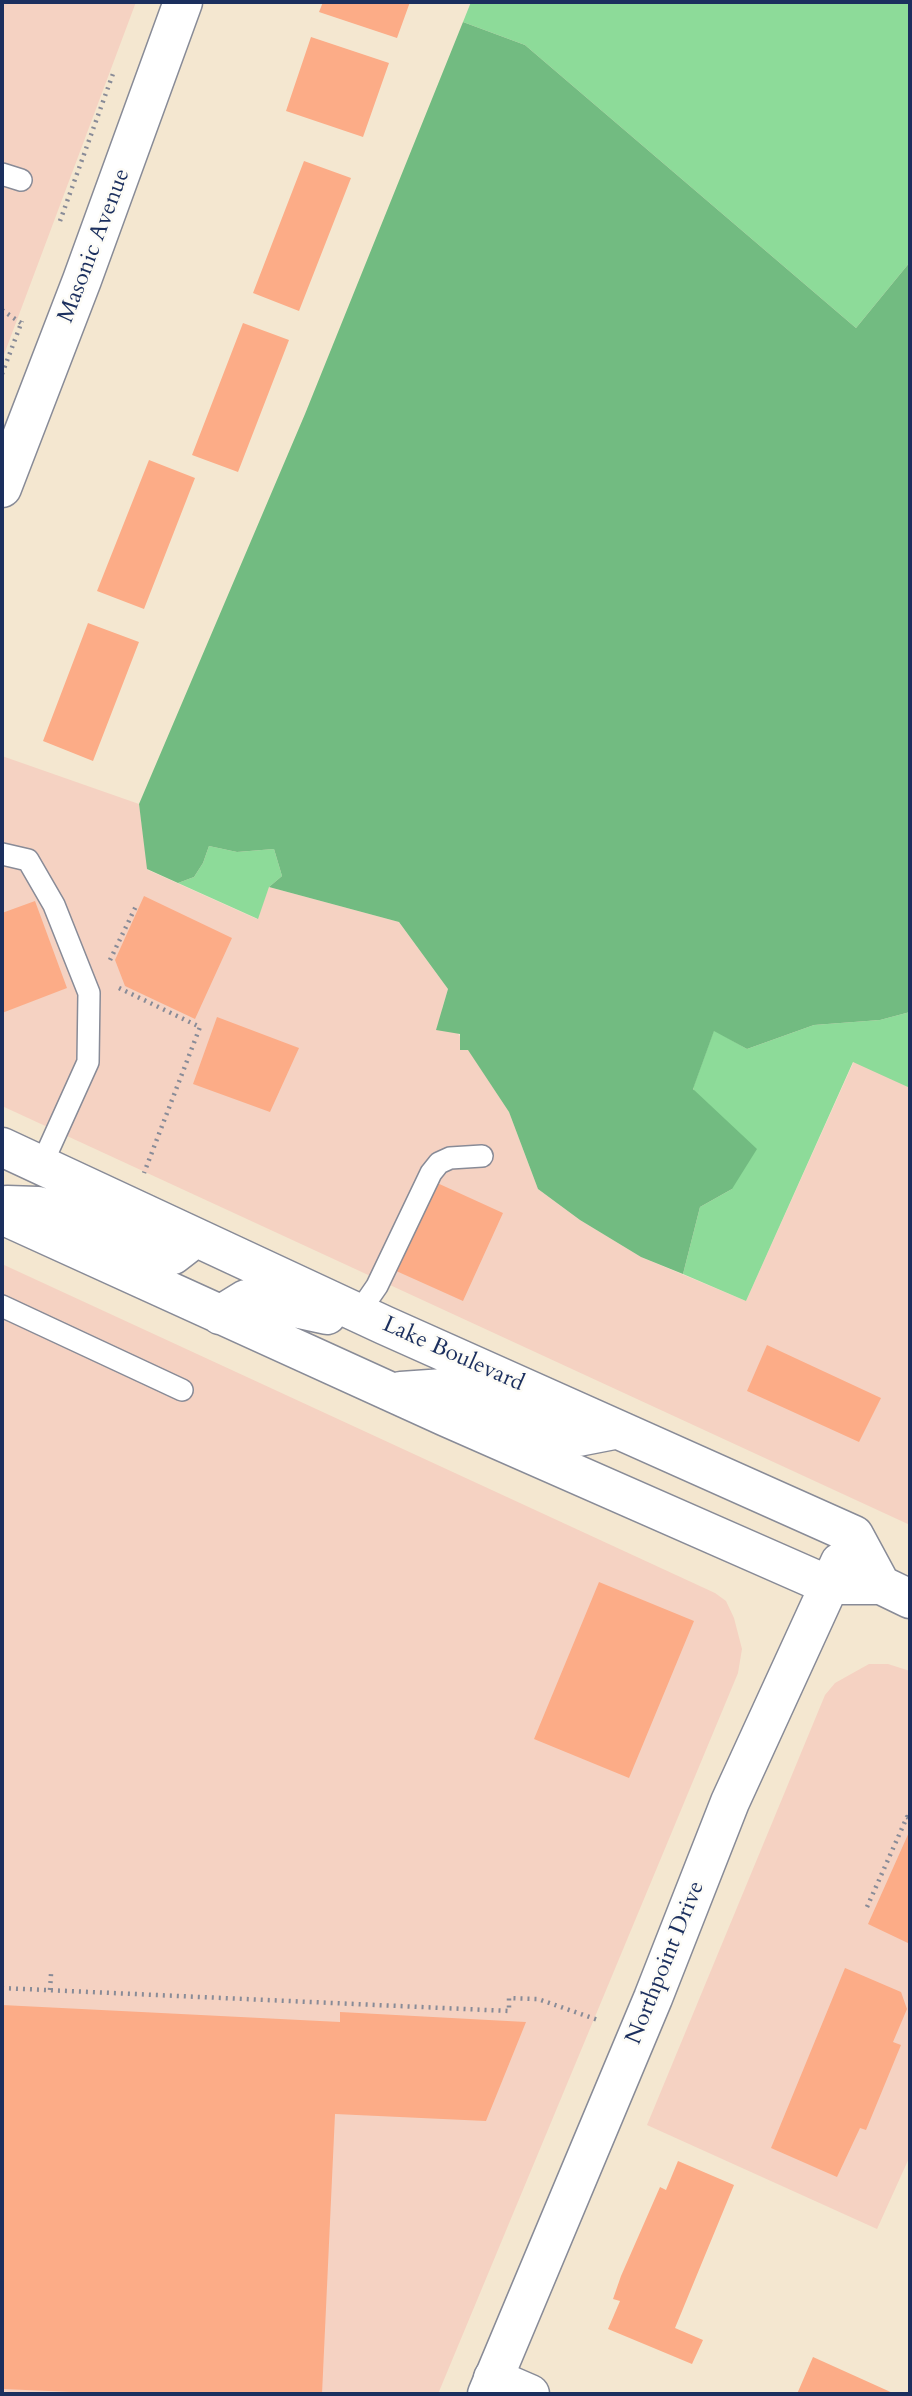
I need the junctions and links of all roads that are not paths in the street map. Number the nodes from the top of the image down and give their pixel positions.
1 (183, 2) edge
2 (2, 488) edge
3 (2, 855) edge
4 (2, 1147) edge
5 (482, 1156) dead end
6 (41, 1166) junction
7 (2, 1205) edge
8 (2, 1216) edge
9 (195, 1238) junction
10 (2, 1306) edge
11 (220, 1315) junction
12 (372, 1318) junction
13 (182, 1390) dead end
14 (392, 1393) junction
15 (618, 1429) junction
16 (854, 1535) junction
17 (828, 1585) junction
18 (895, 1592) edge
19 (490, 2386) edge
20 (530, 2394) edge

1 - 2 main road, Masonic Avenue
3 - 6 lane
4 - 6 main road, Lake Boulevard
5 - 12 lane
6 - 9 main road, Lake Boulevard
7 - 9 main road
8 - 11 main road
9 - 12 main road, Lake Boulevard
10 - 13 lane
11 - 12 main road
11 - 14 main road
12 - 15 main road, Lake Boulevard
14 - 15 main road
14 - 17 main road
15 - 16 main road, Lake Boulevard
16 - 17 main road, Northpoint Drive
16 - 18 main road
17 - 18 main road
17 - 19 main road, Northpoint Drive
19 - 20 main road

